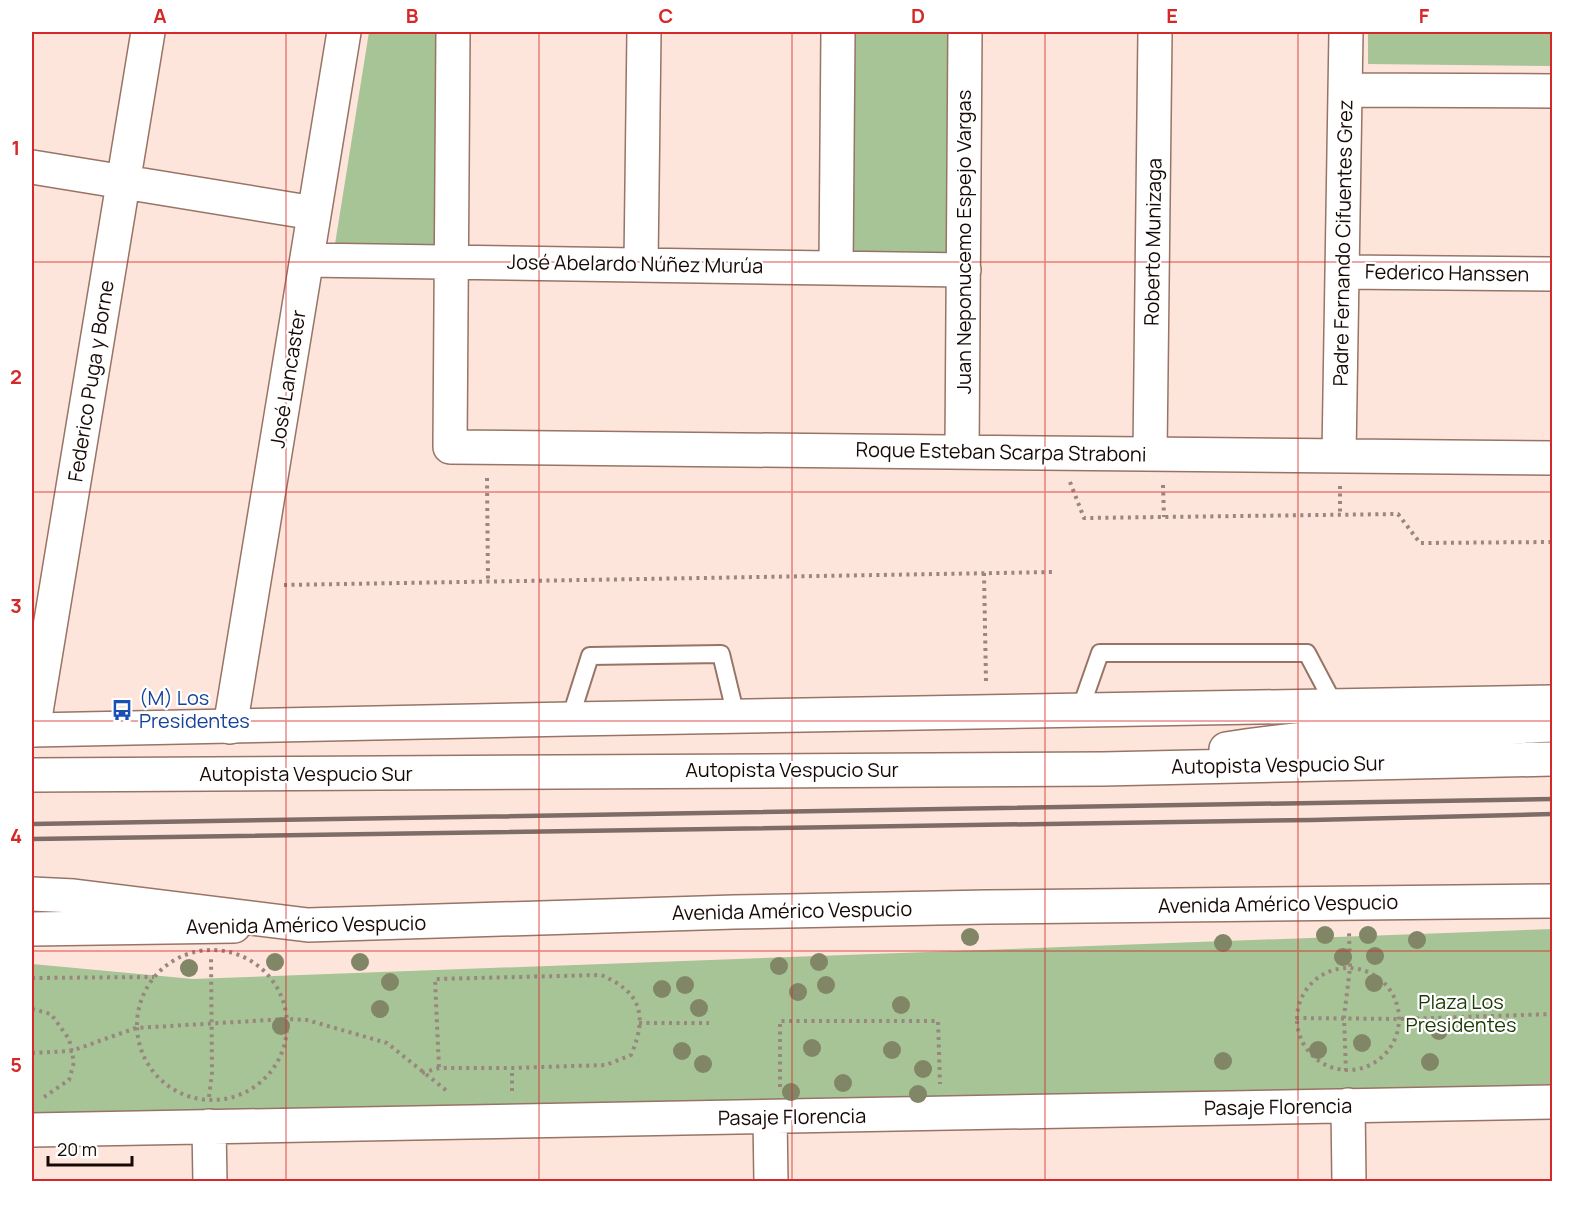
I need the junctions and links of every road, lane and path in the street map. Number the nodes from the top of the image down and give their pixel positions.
1 (148, 32) edge
2 (344, 32) edge
3 (453, 32) edge
4 (644, 32) edge
5 (838, 32) edge
6 (965, 32) edge
7 (1155, 32) edge
8 (1346, 32) edge
9 (1345, 90) junction
10 (1552, 91) edge
11 (32, 167) edge
12 (123, 182) junction
13 (314, 213) junction
14 (307, 260) junction
15 (450, 261) junction
16 (641, 264) junction
17 (836, 267) junction
18 (964, 270) junction
19 (1342, 272) junction
20 (1552, 274) edge
21 (486, 447) junction
22 (962, 452) junction
23 (1150, 453) junction
24 (1339, 455) junction
25 (1552, 458) edge
26 (1067, 476) dead end
27 (1552, 542) edge
28 (1056, 572) dead end
29 (984, 573) junction
30 (488, 582) junction
31 (254, 586) junction
32 (1552, 702) edge
33 (1335, 706) junction
34 (1080, 710) junction
35 (984, 712) junction
36 (736, 716) junction
37 (570, 719) junction
38 (1552, 725) edge
39 (230, 727) junction
40 (32, 730) edge
41 (1552, 759) edge
42 (1103, 769) junction
43 (32, 775) edge
44 (32, 894) edge
45 (1552, 901) edge
46 (1349, 903) junction
47 (308, 925) junction
48 (32, 929) edge
49 (211, 951) junction
50 (1350, 968) junction
51 (155, 977) junction
52 (32, 978) edge
53 (32, 1009) edge
54 (1552, 1014) edge
55 (1344, 1017) junction
56 (1296, 1018) junction
57 (286, 1019) junction
58 (1400, 1019) junction
59 (639, 1023) junction
60 (708, 1023) dead end
61 (212, 1024) junction
62 (136, 1028) junction
63 (72, 1051) junction
64 (32, 1053) edge
65 (440, 1068) junction
66 (512, 1068) junction
67 (1346, 1071) junction
68 (422, 1073) junction
69 (451, 1094) dead end
70 (39, 1098) dead end
71 (511, 1101) dead end
72 (1552, 1102) edge
73 (1348, 1105) junction
74 (209, 1113) junction
75 (770, 1117) junction
76 (32, 1130) edge
77 (210, 1182) edge
78 (771, 1182) edge
79 (1349, 1182) edge

1 - 12 main road, Federico Puga y Borne
2 - 13 main road, José Lancaster
3 - 15 main road
4 - 16 main road
5 - 17 main road
6 - 18 main road, Juan Neponucemo Espejo Vargas
7 - 23 main road, Roberto Munizaga
8 - 9 main road, Padre Fernando Cifuentes Grez
9 - 10 main road
9 - 19 main road, Padre Fernando Cifuentes Grez
11 - 12 main road
12 - 13 main road
12 - 40 main road, Federico Puga y Borne
13 - 14 main road, José Lancaster
14 - 15 main road, José Abelardo Núñez Murúa
14 - 31 main road, José Lancaster
15 - 16 main road, José Abelardo Núñez Murúa
15 - 21 main road, Roque Esteban Scarpa Straboni
16 - 17 main road, José Abelardo Núñez Murúa
17 - 18 main road, José Abelardo Núñez Murúa
18 - 22 main road, Juan Neponucemo Espejo Vargas
19 - 20 main road, Federico Hanssen
19 - 24 main road, Padre Fernando Cifuentes Grez
21 - 22 main road, Roque Esteban Scarpa Straboni
21 - 30 path
22 - 23 main road, Roque Esteban Scarpa Straboni
23 - 24 main road, Roque Esteban Scarpa Straboni
24 - 25 main road, Roque Esteban Scarpa Straboni
26 - 27 path
28 - 29 path
29 - 30 path
29 - 35 path
30 - 31 path
31 - 39 main road, José Lancaster
32 - 33 main road
33 - 34 main road
33 - 34 lane
34 - 35 main road
35 - 36 main road
36 - 37 main road
36 - 37 lane
37 - 39 main road
38 - 42 main road
39 - 40 main road
41 - 42 main road, Autopista Vespucio Sur
42 - 43 main road, Autopista Vespucio Sur
44 - 47 main road
45 - 46 main road, Avenida Américo Vespucio
46 - 47 main road, Avenida Américo Vespucio
46 - 50 path
47 - 48 main road, Avenida Américo Vespucio
49 - 51 path
49 - 57 path
49 - 61 path
50 - 55 path
50 - 56 path
50 - 58 path
51 - 52 path
51 - 62 path
53 - 63 path
54 - 58 path
55 - 56 path
55 - 58 path
55 - 67 path
56 - 67 path
57 - 61 path
57 - 68 path
57 - 74 path
58 - 67 path
59 - 60 path
59 - 65 path
59 - 66 path
61 - 62 path
61 - 74 path
62 - 63 path
62 - 74 path
63 - 64 path
63 - 70 path
65 - 66 path
65 - 68 path
66 - 71 path
67 - 73 path
68 - 69 path
72 - 73 main road, Pasaje Florencia
73 - 75 main road, Pasaje Florencia
73 - 79 main road
74 - 75 main road, Pasaje Florencia
74 - 76 main road, Pasaje Florencia
74 - 77 main road
75 - 78 main road

